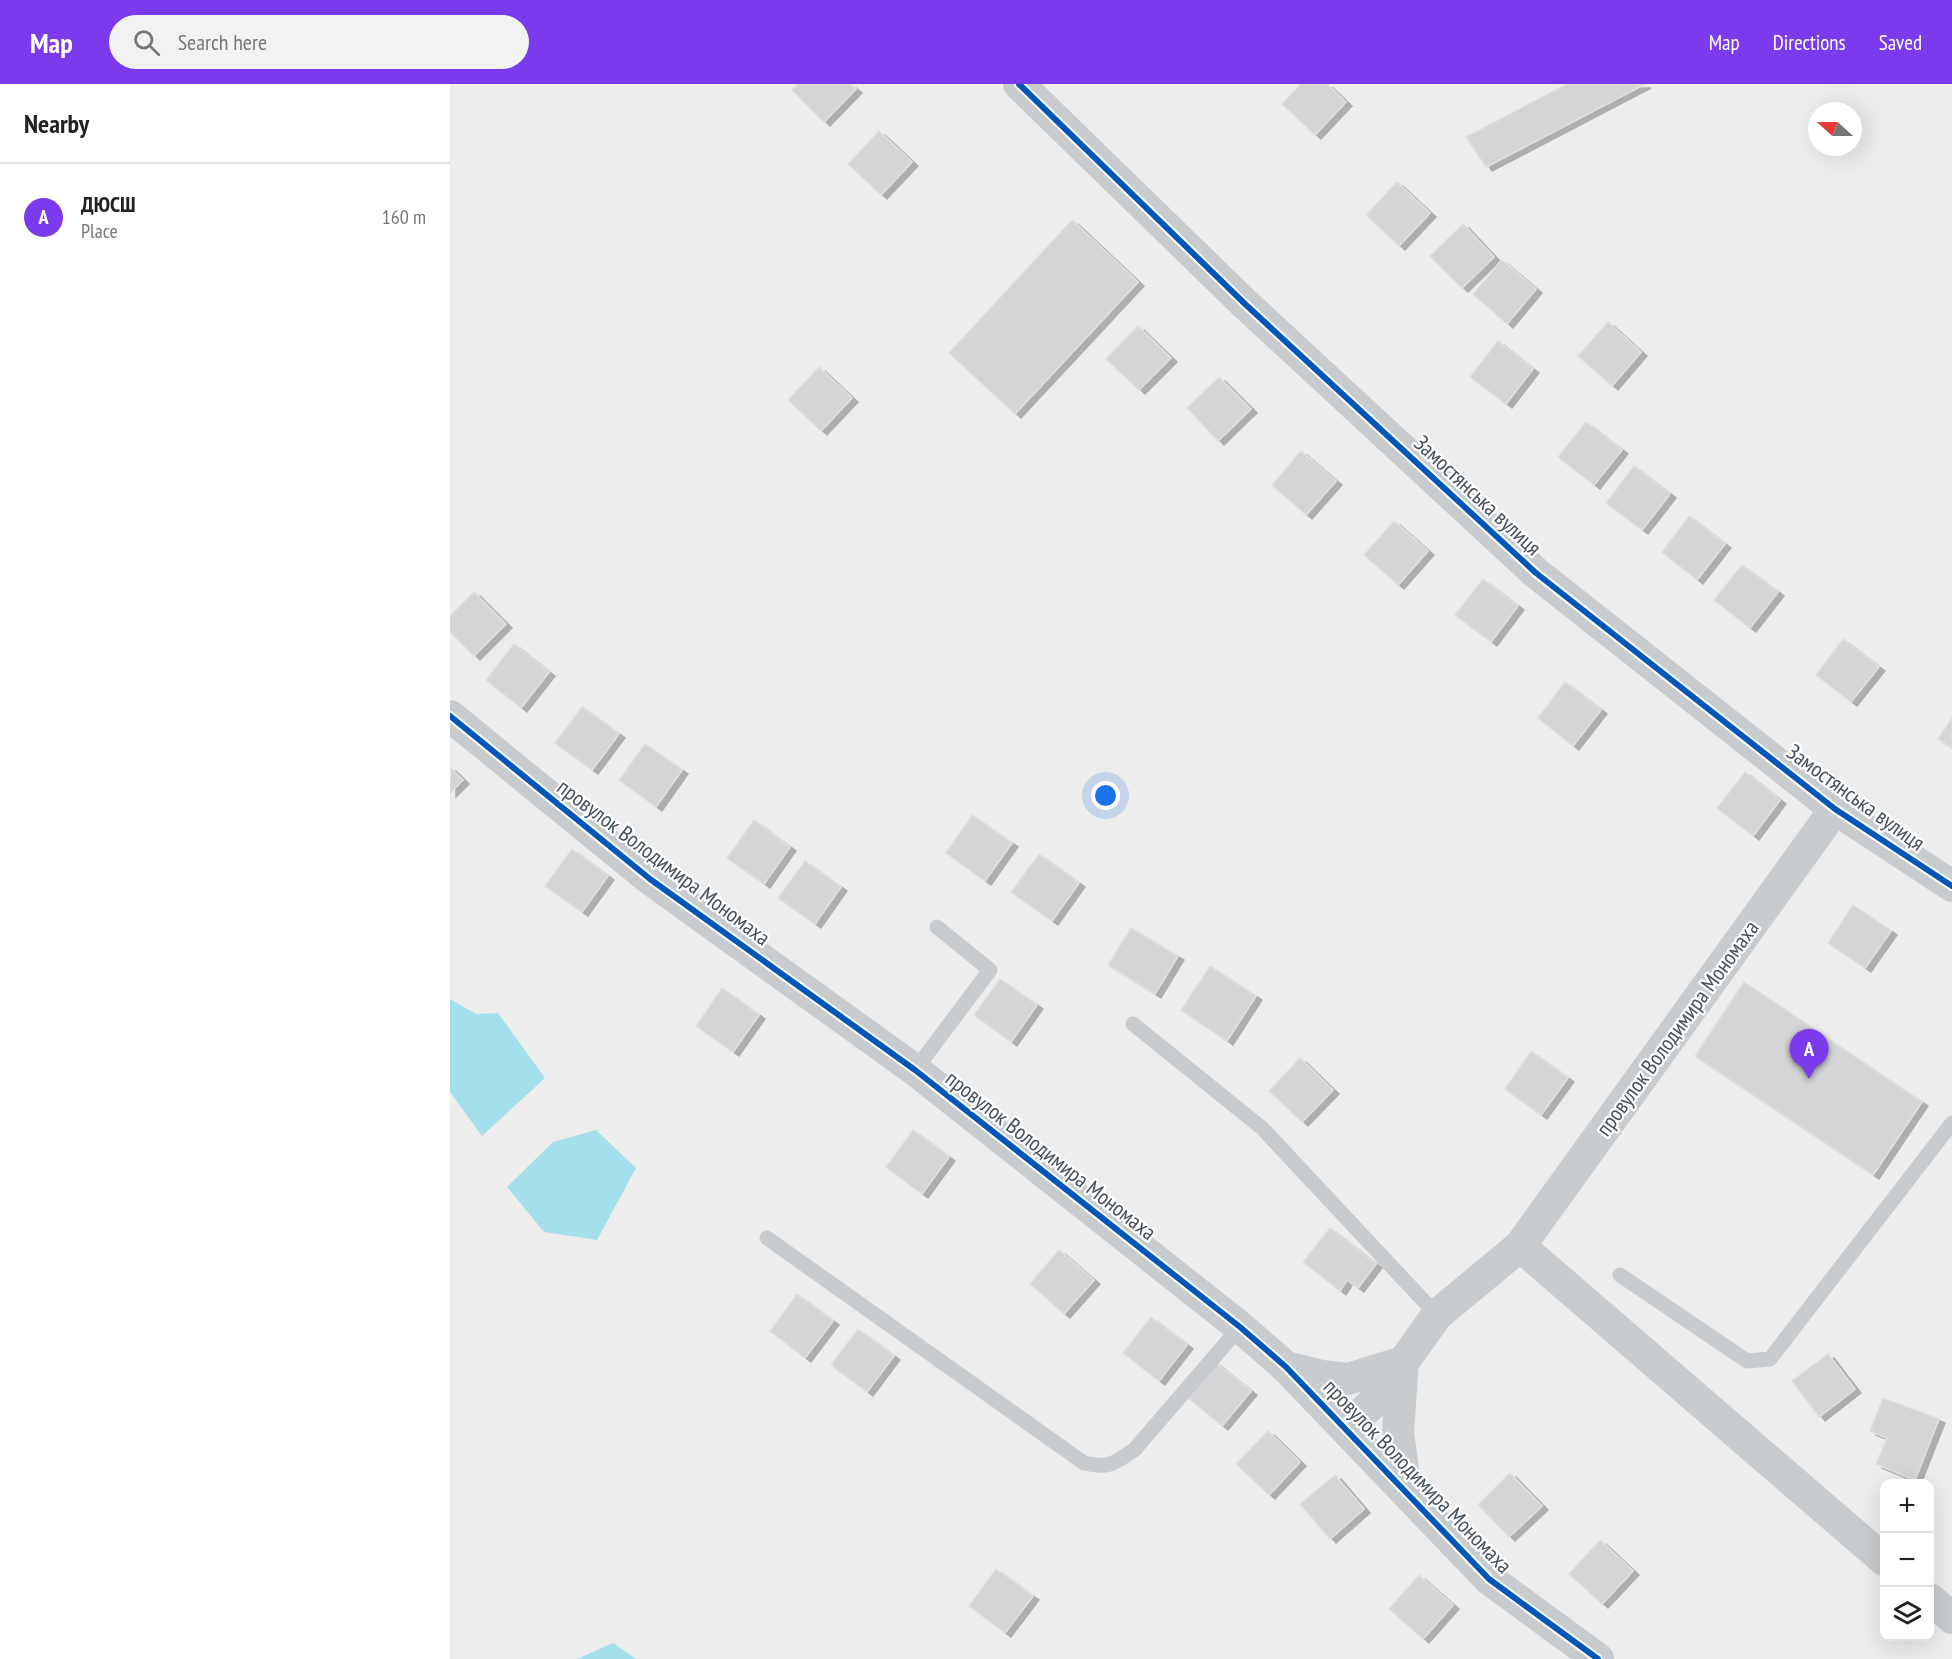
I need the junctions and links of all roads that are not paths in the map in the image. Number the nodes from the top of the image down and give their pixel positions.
1 (1019, 84) edge
2 (450, 716) edge
3 (1835, 809) junction
4 (1952, 886) edge
5 (937, 927) dead end
6 (1133, 1024) dead end
7 (915, 1070) junction
8 (1952, 1124) edge
9 (767, 1238) dead end
10 (1520, 1246) junction
11 (1620, 1275) dead end
12 (1437, 1315) junction
13 (1240, 1328) junction
14 (1403, 1362) junction
15 (1286, 1366) junction
16 (1346, 1428) junction
17 (1406, 1491) junction
18 (1880, 1557) edge
19 (1934, 1603) edge
20 (1952, 1618) edge
21 (1598, 1659) edge

1 - 3 street, Замостянська вулиця
2 - 7 street, провулок Володимира Мономаха
3 - 4 street, Замостянська вулиця
3 - 10 street, провулок Володимира Мономаха
5 - 7 lane
6 - 12 lane
7 - 13 street, провулок Володимира Мономаха
8 - 11 lane
9 - 13 lane
10 - 12 street, провулок Володимира Мономаха
10 - 18 street
12 - 14 street, провулок Володимира Мономаха
13 - 15 street, провулок Володимира Мономаха
14 - 15 street, провулок Володимира Мономаха
14 - 16 street, провулок Володимира Мономаха
14 - 17 street, провулок Володимира Мономаха
15 - 16 street, провулок Володимира Мономаха
16 - 17 street, провулок Володимира Мономаха
17 - 21 street, провулок Володимира Мономаха
19 - 20 street

